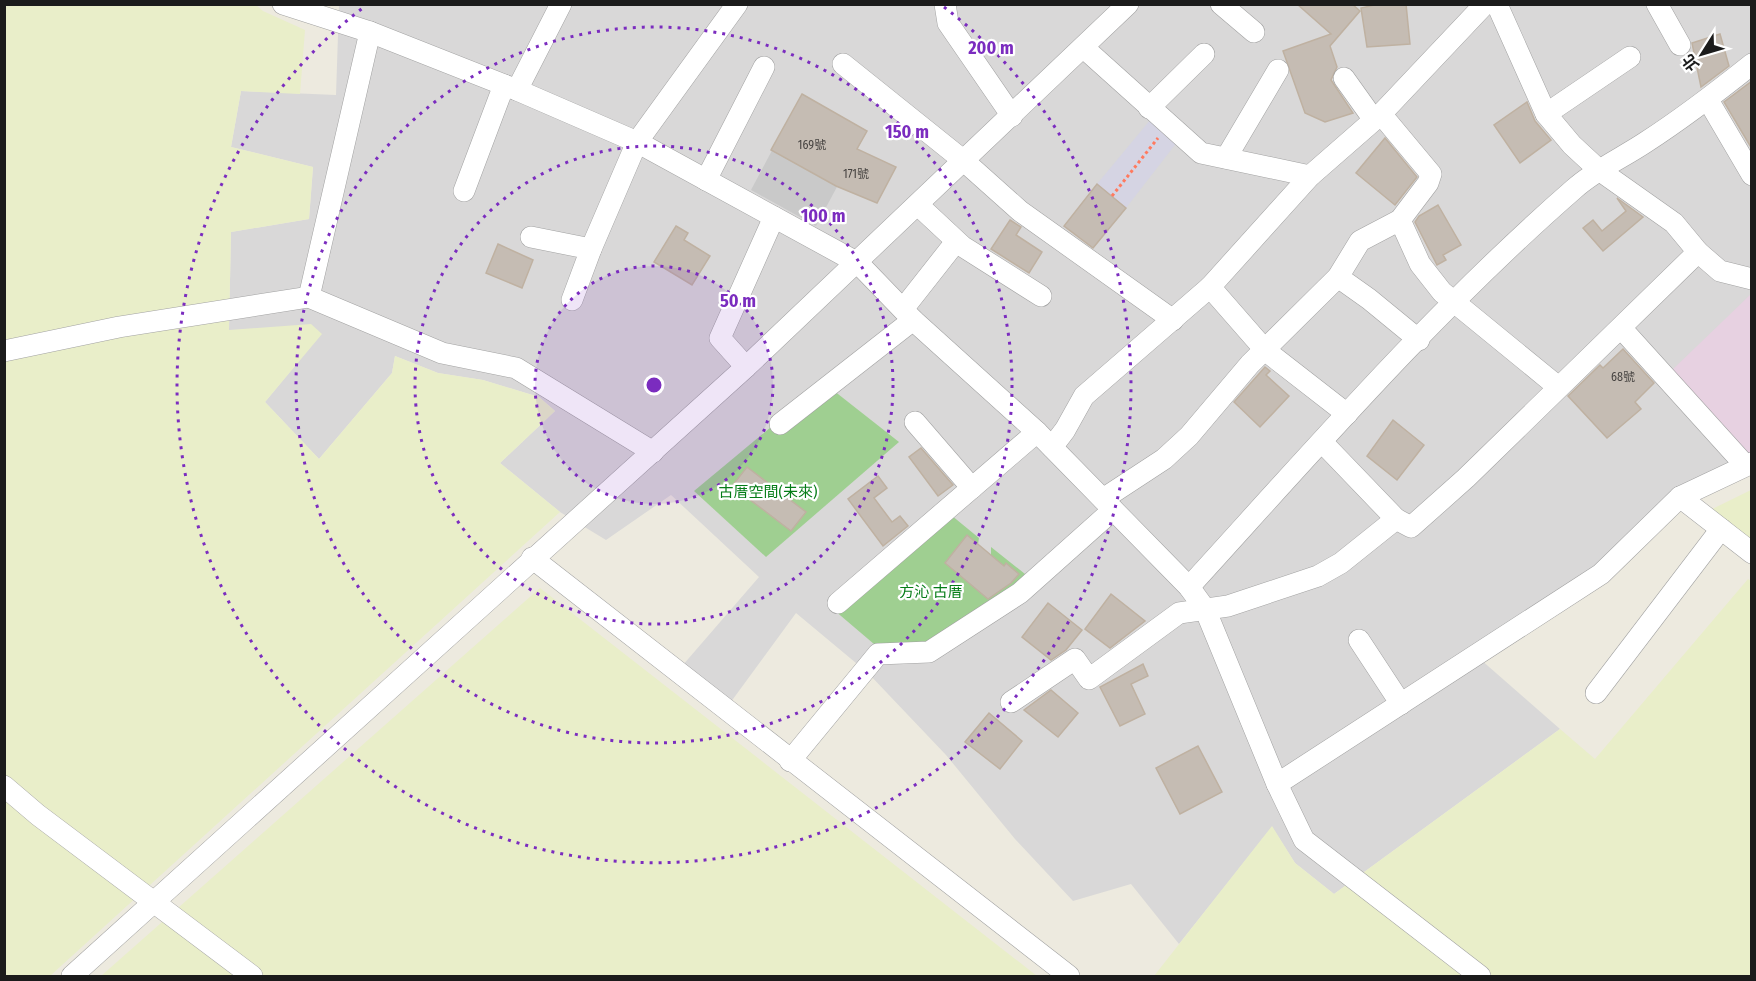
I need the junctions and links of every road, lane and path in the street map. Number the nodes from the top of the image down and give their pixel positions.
1 (283, 4) edge
2 (561, 4) edge
3 (737, 4) edge
4 (945, 4) edge
5 (1128, 4) edge
6 (1221, 4) edge
7 (1657, 4) edge
8 (1494, 6) edge
9 (370, 32) junction
10 (1254, 32) dead end
11 (1680, 45) dead end
12 (1084, 48) junction
13 (1204, 54) dead end
14 (1630, 57) dead end
15 (843, 63) dead end
16 (1752, 64) edge
17 (764, 67) dead end
18 (1278, 70) dead end
19 (1344, 78) dead end
20 (511, 87) junction
21 (1708, 100) junction
22 (1149, 108) junction
23 (1546, 114) junction
24 (1012, 116) junction
25 (1378, 117) junction
26 (1168, 125) junction
27 (637, 142) junction
28 (1226, 158) junction
29 (964, 161) junction
30 (1599, 170) junction
31 (1310, 176) junction
32 (1752, 176) edge
33 (706, 180) junction
34 (464, 190) dead end
35 (1112, 196) dead end
36 (918, 205) junction
37 (774, 217) junction
38 (1400, 220) junction
39 (531, 237) dead end
40 (951, 248) dead end
41 (591, 249) junction
42 (1698, 252) junction
43 (858, 262) junction
44 (1338, 277) junction
45 (1752, 279) edge
46 (1210, 287) junction
47 (1041, 296) dead end
48 (309, 297) junction
49 (573, 300) dead end
50 (1454, 303) junction
51 (908, 314) junction
52 (1173, 320) junction
53 (1622, 329) junction
54 (1419, 340) junction
55 (4, 351) edge
56 (1266, 351) junction
57 (746, 367) junction
58 (1557, 387) junction
59 (1347, 414) junction
60 (915, 422) dead end
61 (780, 424) dead end
62 (1045, 440) junction
63 (1322, 442) junction
64 (653, 452) junction
65 (1748, 464) edge
66 (972, 488) junction
67 (1680, 497) junction
68 (1108, 504) junction
69 (1396, 519) junction
70 (1721, 529) junction
71 (1752, 553) edge
72 (532, 558) junction
73 (1189, 587) junction
74 (838, 603) dead end
75 (1205, 609) junction
76 (1359, 640) dead end
77 (1596, 693) dead end
78 (1011, 702) dead end
79 (1401, 704) junction
80 (790, 761) junction
81 (1277, 784) junction
82 (4, 786) edge
83 (156, 902) junction
84 (72, 976) edge
85 (252, 976) edge
86 (1069, 976) edge
87 (1480, 976) edge

1 - 9 street
2 - 20 street
3 - 27 street
4 - 24 street
5 - 12 street
6 - 10 street
7 - 11 street
8 - 23 street
8 - 25 street
9 - 20 street
9 - 48 street
12 - 22 street
12 - 24 street
13 - 22 street
14 - 23 street
15 - 29 street
16 - 21 street
17 - 33 street
18 - 28 street
19 - 25 street
20 - 27 street
20 - 34 street
21 - 30 street
21 - 32 street
22 - 26 street
23 - 30 street
24 - 29 street
25 - 31 street
25 - 38 street
26 - 28 street
26 - 35 path
27 - 33 street
27 - 41 street
28 - 31 street
29 - 36 street
29 - 52 street
30 - 42 street
30 - 50 street
31 - 46 street
33 - 37 street
36 - 43 street
36 - 47 street
37 - 43 street
37 - 57 street
38 - 44 street
38 - 50 street
39 - 41 street
40 - 51 street
41 - 49 street
42 - 45 street
42 - 53 street
43 - 51 street
43 - 57 street
44 - 54 street
44 - 56 street
46 - 52 street
46 - 56 street
48 - 55 street
48 - 64 street
50 - 54 street
50 - 58 street
51 - 61 street
51 - 62 street
52 - 62 street
53 - 58 street
53 - 65 street
54 - 59 street
56 - 59 street
56 - 68 street
57 - 64 street
58 - 69 street
59 - 63 street
60 - 66 street
62 - 66 street
62 - 68 street
63 - 69 street
63 - 73 street
64 - 72 street
65 - 67 street
66 - 74 street
67 - 70 street
67 - 79 street
68 - 73 street
68 - 80 street
69 - 75 street
70 - 71 street
70 - 77 street
72 - 80 street
72 - 83 street
73 - 75 street
75 - 78 street
75 - 81 street
76 - 79 street
79 - 81 street
80 - 86 street
81 - 87 street
82 - 83 street
83 - 84 street
83 - 85 street

